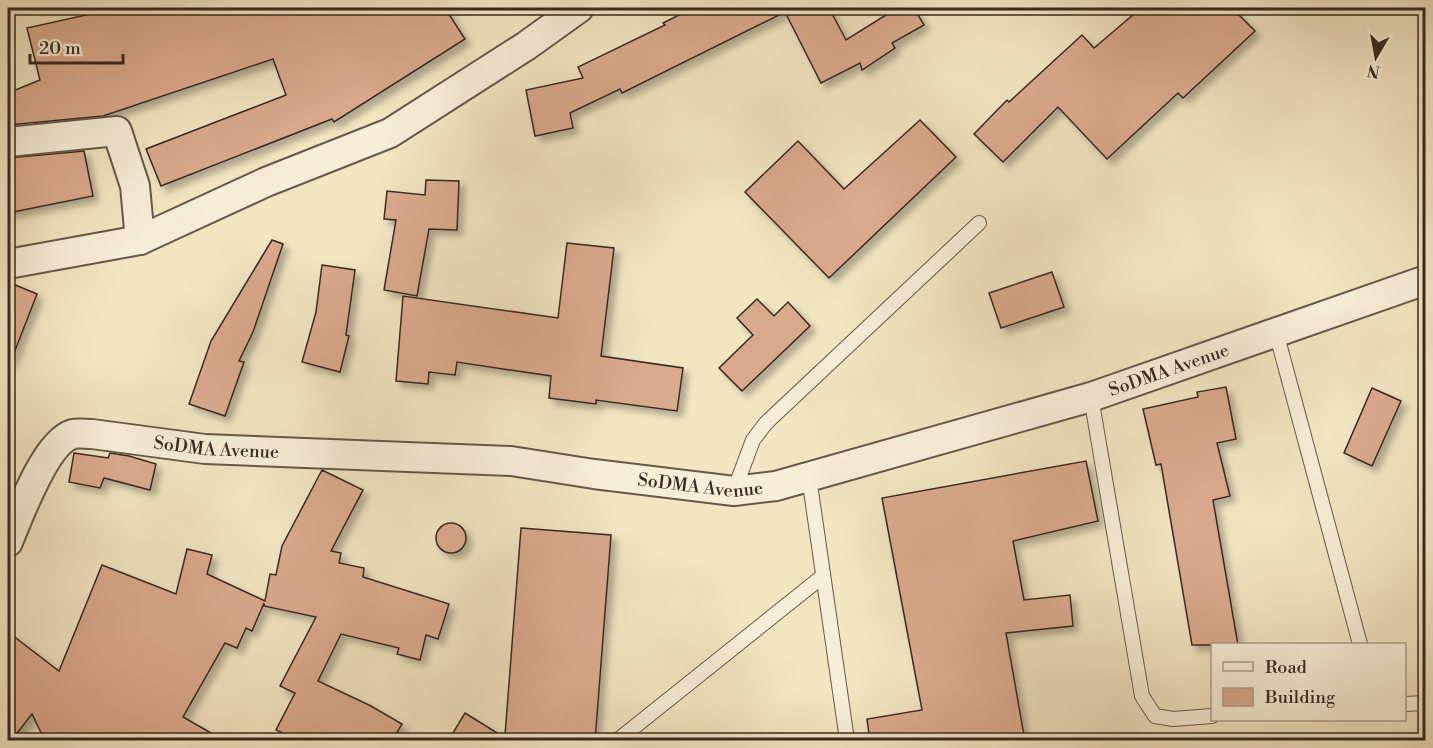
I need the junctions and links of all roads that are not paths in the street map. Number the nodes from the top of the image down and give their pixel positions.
1 (579, 8) edge
2 (8, 142) edge
3 (979, 223) dead end
4 (140, 240) junction
5 (8, 264) edge
6 (1425, 280) edge
7 (1276, 332) junction
8 (1091, 397) junction
9 (809, 477) junction
10 (734, 491) junction
11 (8, 542) edge
12 (823, 576) junction
13 (1359, 643) edge
14 (1425, 703) edge
15 (1406, 704) edge
16 (1211, 716) edge
17 (618, 741) edge
18 (847, 741) edge

1 - 4 street
2 - 4 street
3 - 10 lane
4 - 5 street
6 - 7 street, SoDMA Avenue
7 - 8 street, SoDMA Avenue
7 - 13 lane
8 - 9 street, SoDMA Avenue
8 - 16 lane
9 - 10 street, SoDMA Avenue
9 - 12 lane
10 - 11 street, SoDMA Avenue
12 - 17 lane
12 - 18 lane
14 - 15 lane

